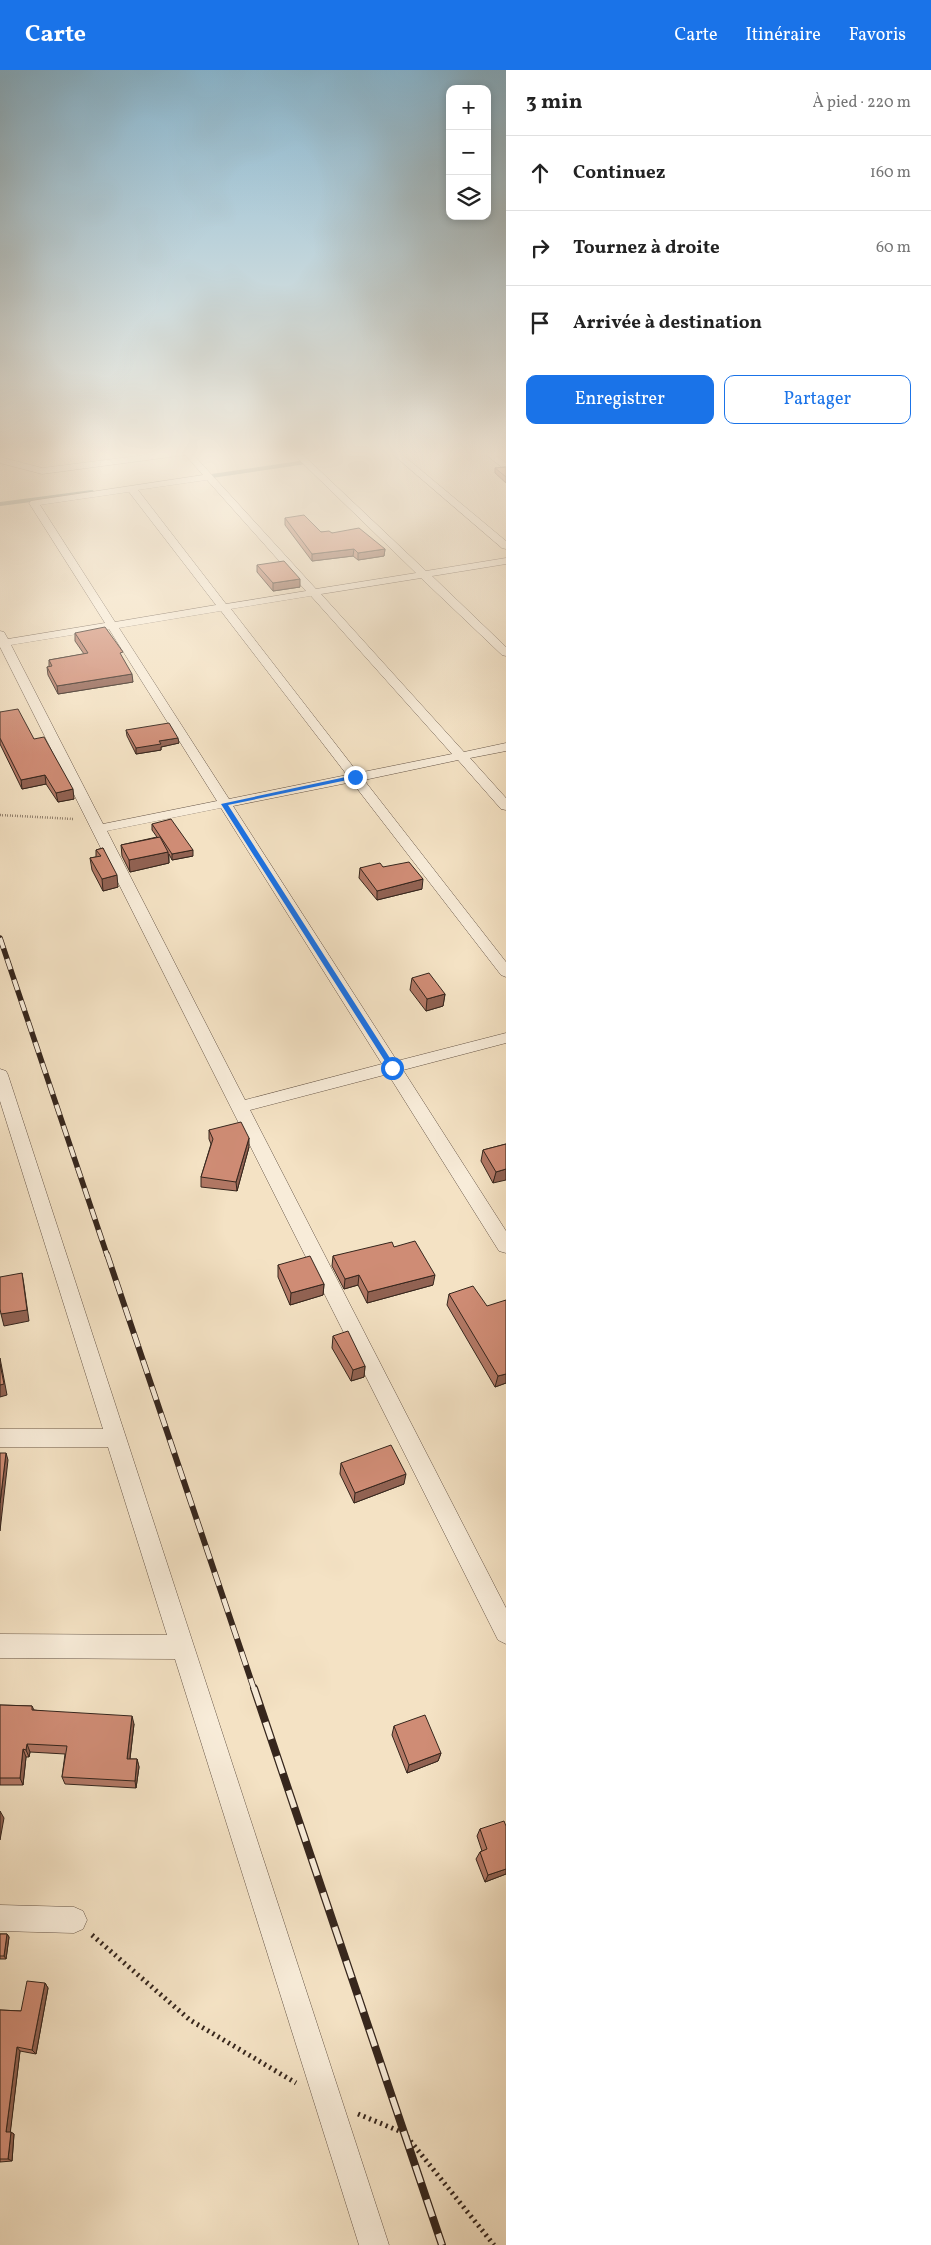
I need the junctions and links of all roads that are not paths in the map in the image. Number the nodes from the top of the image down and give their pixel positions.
1 (65, 552) edge
2 (181, 552) edge
3 (278, 552) edge
4 (401, 552) edge
5 (506, 560) edge
6 (424, 574) junction
7 (314, 592) junction
8 (223, 607) junction
9 (111, 626) junction
10 (2, 640) edge
11 (506, 653) edge
12 (506, 747) edge
13 (461, 756) junction
14 (355, 777) junction
15 (224, 804) junction
16 (506, 806) edge
17 (97, 824) junction
18 (506, 972) edge
19 (506, 1038) edge
20 (392, 1068) junction
21 (0, 1075) edge
22 (240, 1107) junction
23 (506, 1246) edge
24 (0, 1438) edge
25 (116, 1438) junction
26 (506, 1632) edge
27 (0, 1646) edge
28 (183, 1648) junction
29 (0, 1918) edge
30 (74, 1920) road end
31 (374, 2245) edge

1 - 9 street
2 - 8 street
3 - 7 street
4 - 6 street
5 - 6 street
6 - 7 street
6 - 11 street
7 - 8 street
7 - 13 street
8 - 9 street
8 - 14 street
9 - 10 street
9 - 15 street
10 - 17 street
12 - 13 street
13 - 14 street
13 - 16 street
14 - 15 street
14 - 18 street
15 - 17 street
15 - 20 street
17 - 22 street
19 - 20 street
20 - 22 street
20 - 23 street
21 - 25 street
22 - 26 street
24 - 25 street
25 - 28 street
27 - 28 street
28 - 31 street
29 - 30 street

